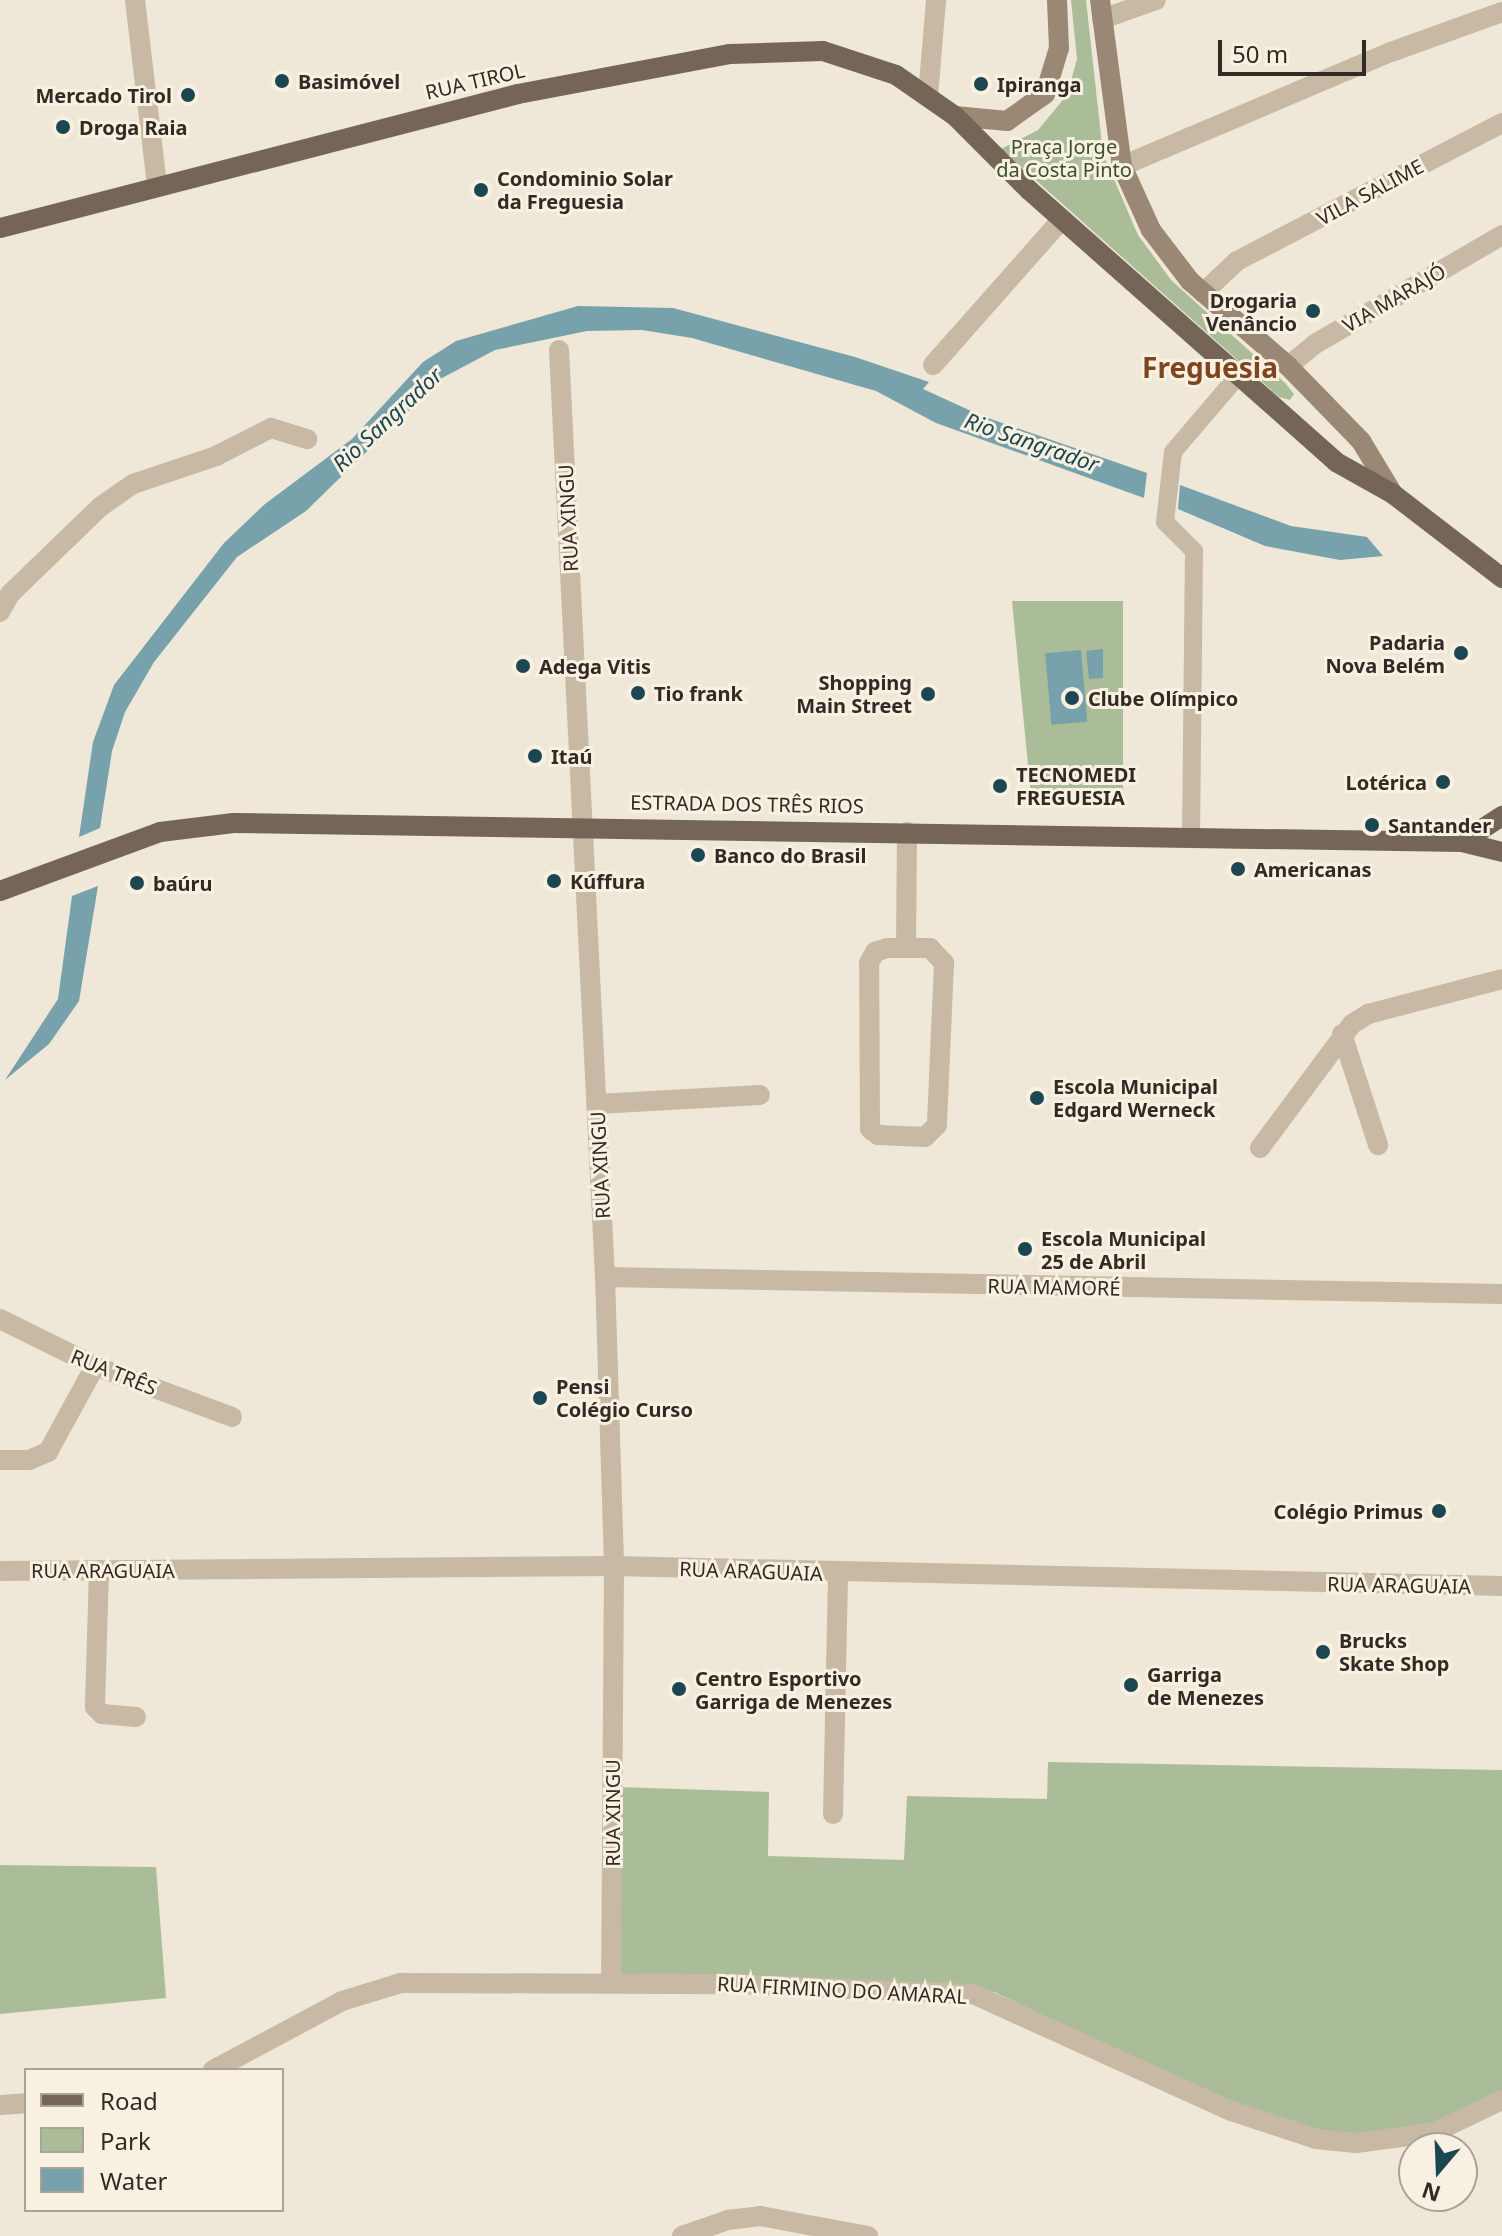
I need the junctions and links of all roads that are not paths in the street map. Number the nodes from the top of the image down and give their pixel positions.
1 (135, 0) edge
2 (936, 0) edge
3 (1057, 0) edge
4 (1156, 0) edge
5 (1101, 10) edge
6 (1502, 12) edge
7 (928, 96) junction
8 (955, 116) junction
9 (1502, 123) edge
10 (1122, 166) junction
11 (157, 184) junction
12 (1062, 219) junction
13 (0, 228) edge
14 (1502, 235) edge
15 (1203, 293) junction
16 (559, 350) dead end
17 (933, 365) dead end
18 (1288, 366) junction
19 (1238, 376) junction
20 (307, 439) dead end
21 (1393, 494) junction
22 (1502, 578) edge
23 (0, 612) edge
24 (1502, 816) edge
25 (584, 825) junction
26 (907, 832) junction
27 (1191, 837) junction
28 (1462, 842) junction
29 (1502, 852) edge
30 (0, 891) edge
31 (906, 948) junction
32 (1502, 979) edge
33 (1342, 1034) junction
34 (760, 1095) dead end
35 (597, 1104) junction
36 (1378, 1145) dead end
37 (1260, 1148) dead end
38 (605, 1277) junction
39 (1502, 1294) edge
40 (0, 1319) edge
41 (95, 1366) junction
42 (232, 1417) dead end
43 (0, 1460) edge
44 (614, 1566) junction
45 (99, 1570) junction
46 (0, 1571) edge
47 (838, 1574) junction
48 (1502, 1586) edge
49 (136, 1717) dead end
50 (833, 1814) dead end
51 (611, 1981) junction
52 (217, 2068) edge
53 (1502, 2100) edge
54 (24, 2103) edge
55 (0, 2105) edge
56 (682, 2236) edge
57 (868, 2236) edge

1 - 11 street
2 - 7 street
3 - 8 main road
4 - 5 street
5 - 10 main road
6 - 10 street
7 - 8 main road, RUA TIROL
7 - 11 main road, RUA TIROL
8 - 12 main road, RUA TIROL
9 - 15 street, VILA SALIME
10 - 15 main road
11 - 13 main road, RUA TIROL
12 - 17 street
12 - 19 main road, RUA TIROL
14 - 18 street, VIA MARAJÓ
15 - 18 main road
16 - 25 street, RUA XINGU
18 - 21 main road
19 - 21 main road, RUA TIROL
19 - 27 street
20 - 23 street
21 - 22 main road, RUA TIROL
24 - 28 main road
25 - 26 main road, ESTRADA DOS TRÊS RIOS
25 - 30 main road, ESTRADA DOS TRÊS RIOS
25 - 35 street, RUA XINGU
26 - 27 main road, ESTRADA DOS TRÊS RIOS
26 - 31 street
27 - 28 main road, ESTRADA DOS TRÊS RIOS
28 - 29 main road, ESTRADA DOS TRÊS RIOS
31 - 31 street
32 - 33 street
33 - 36 street
33 - 37 street
34 - 35 street
35 - 38 street, RUA XINGU
38 - 39 street, RUA MAMORÉ
38 - 44 street, RUA XINGU
40 - 41 street, RUA TRÊS
41 - 42 street, RUA TRÊS
41 - 43 street
44 - 45 street, RUA ARAGUAIA
44 - 47 street, RUA ARAGUAIA
44 - 51 street, RUA XINGU
45 - 46 street, RUA ARAGUAIA
45 - 49 street
47 - 48 street, RUA ARAGUAIA
47 - 50 street
51 - 52 street, RUA FIRMINO DO AMARAL
51 - 53 street, RUA FIRMINO DO AMARAL
54 - 55 street
56 - 57 street

